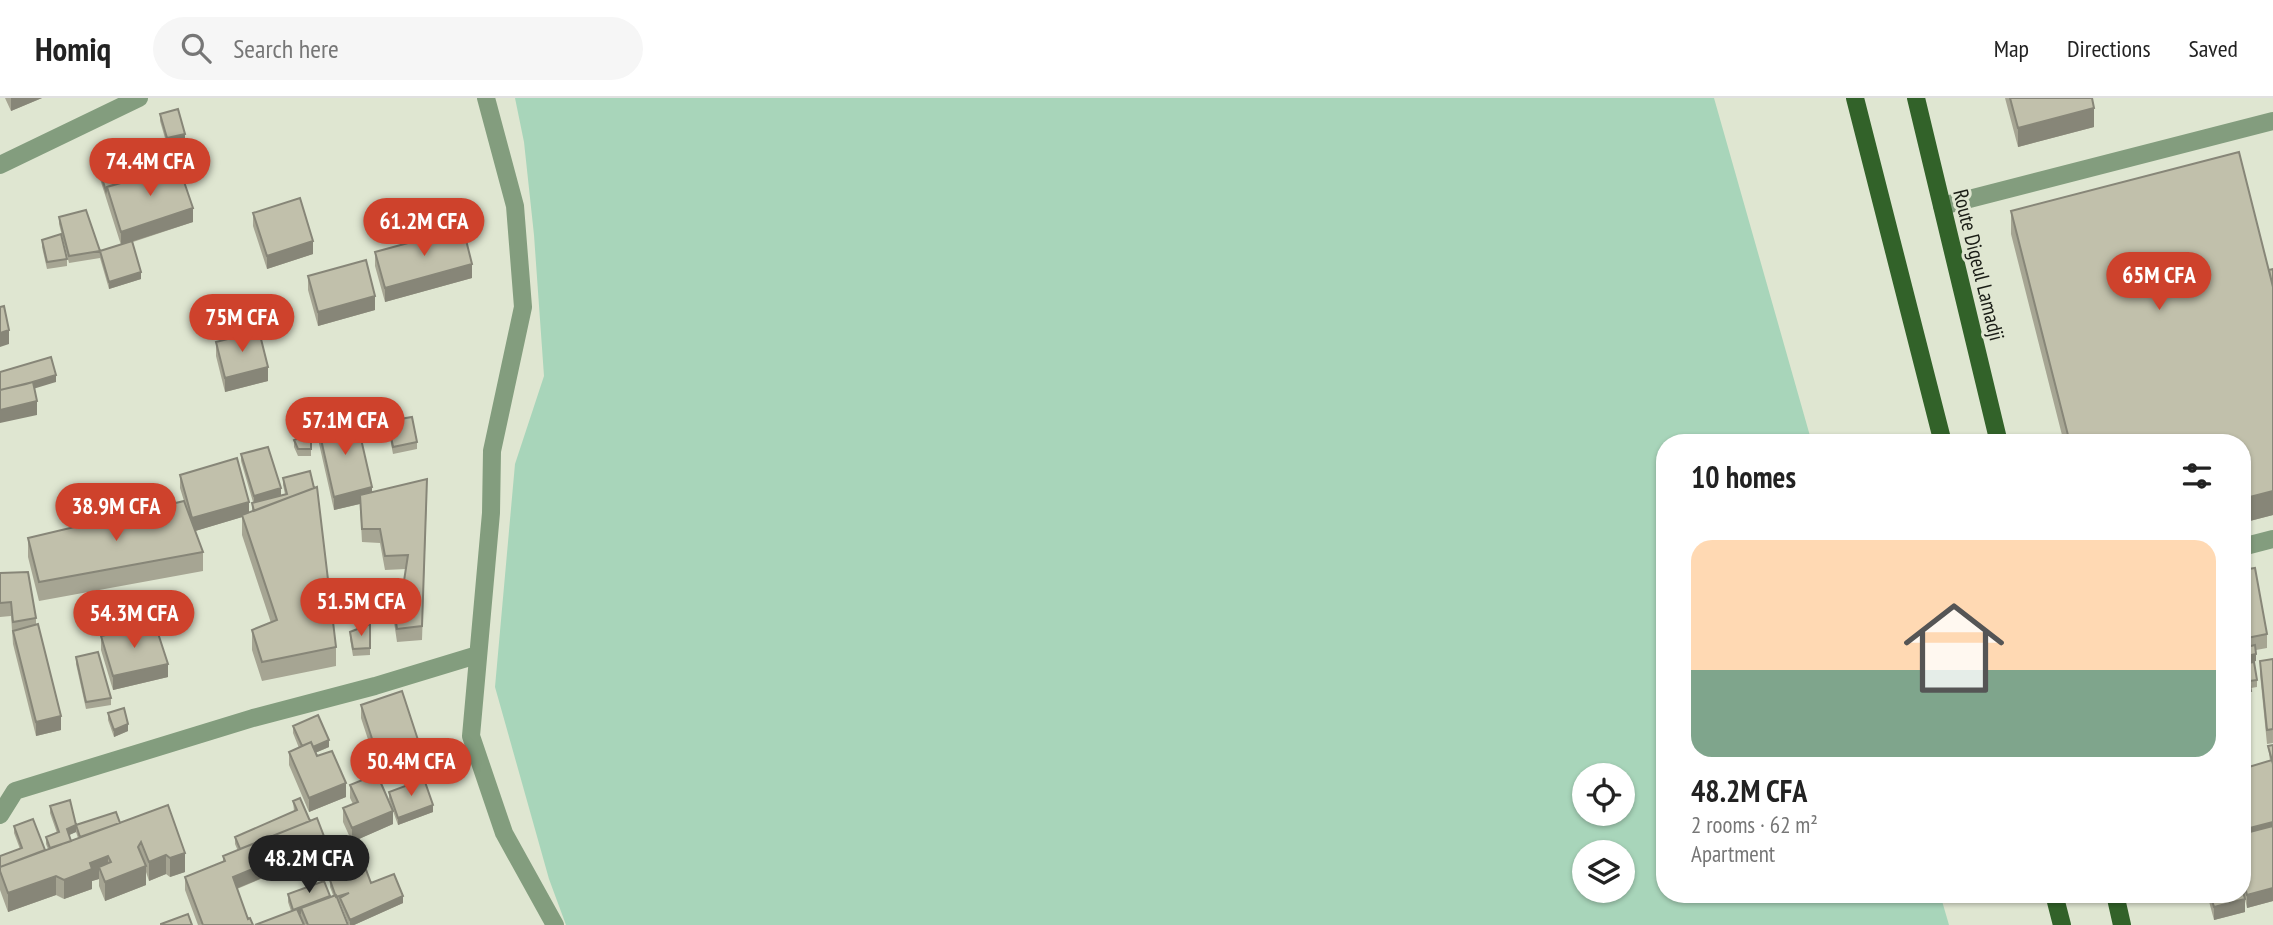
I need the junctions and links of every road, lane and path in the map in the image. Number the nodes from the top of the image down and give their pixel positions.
1 (139, 98) edge
2 (486, 98) edge
3 (1855, 98) edge
4 (1916, 98) edge
5 (2273, 121) edge
6 (0, 165) edge
7 (1942, 206) junction
8 (1941, 434) edge
9 (1997, 434) edge
10 (2273, 539) edge
11 (2251, 545) edge
12 (477, 655) junction
13 (0, 816) edge
14 (2056, 903) edge
15 (2117, 903) edge
16 (555, 925) edge
17 (2062, 925) edge
18 (2122, 925) edge

1 - 6 street
2 - 12 street
3 - 8 main road
4 - 7 main road, Route Digeul Lamadji
5 - 7 street
7 - 9 main road, Route Digeul Lamadji
10 - 11 street
12 - 13 street
12 - 16 street
14 - 17 main road
15 - 18 main road

